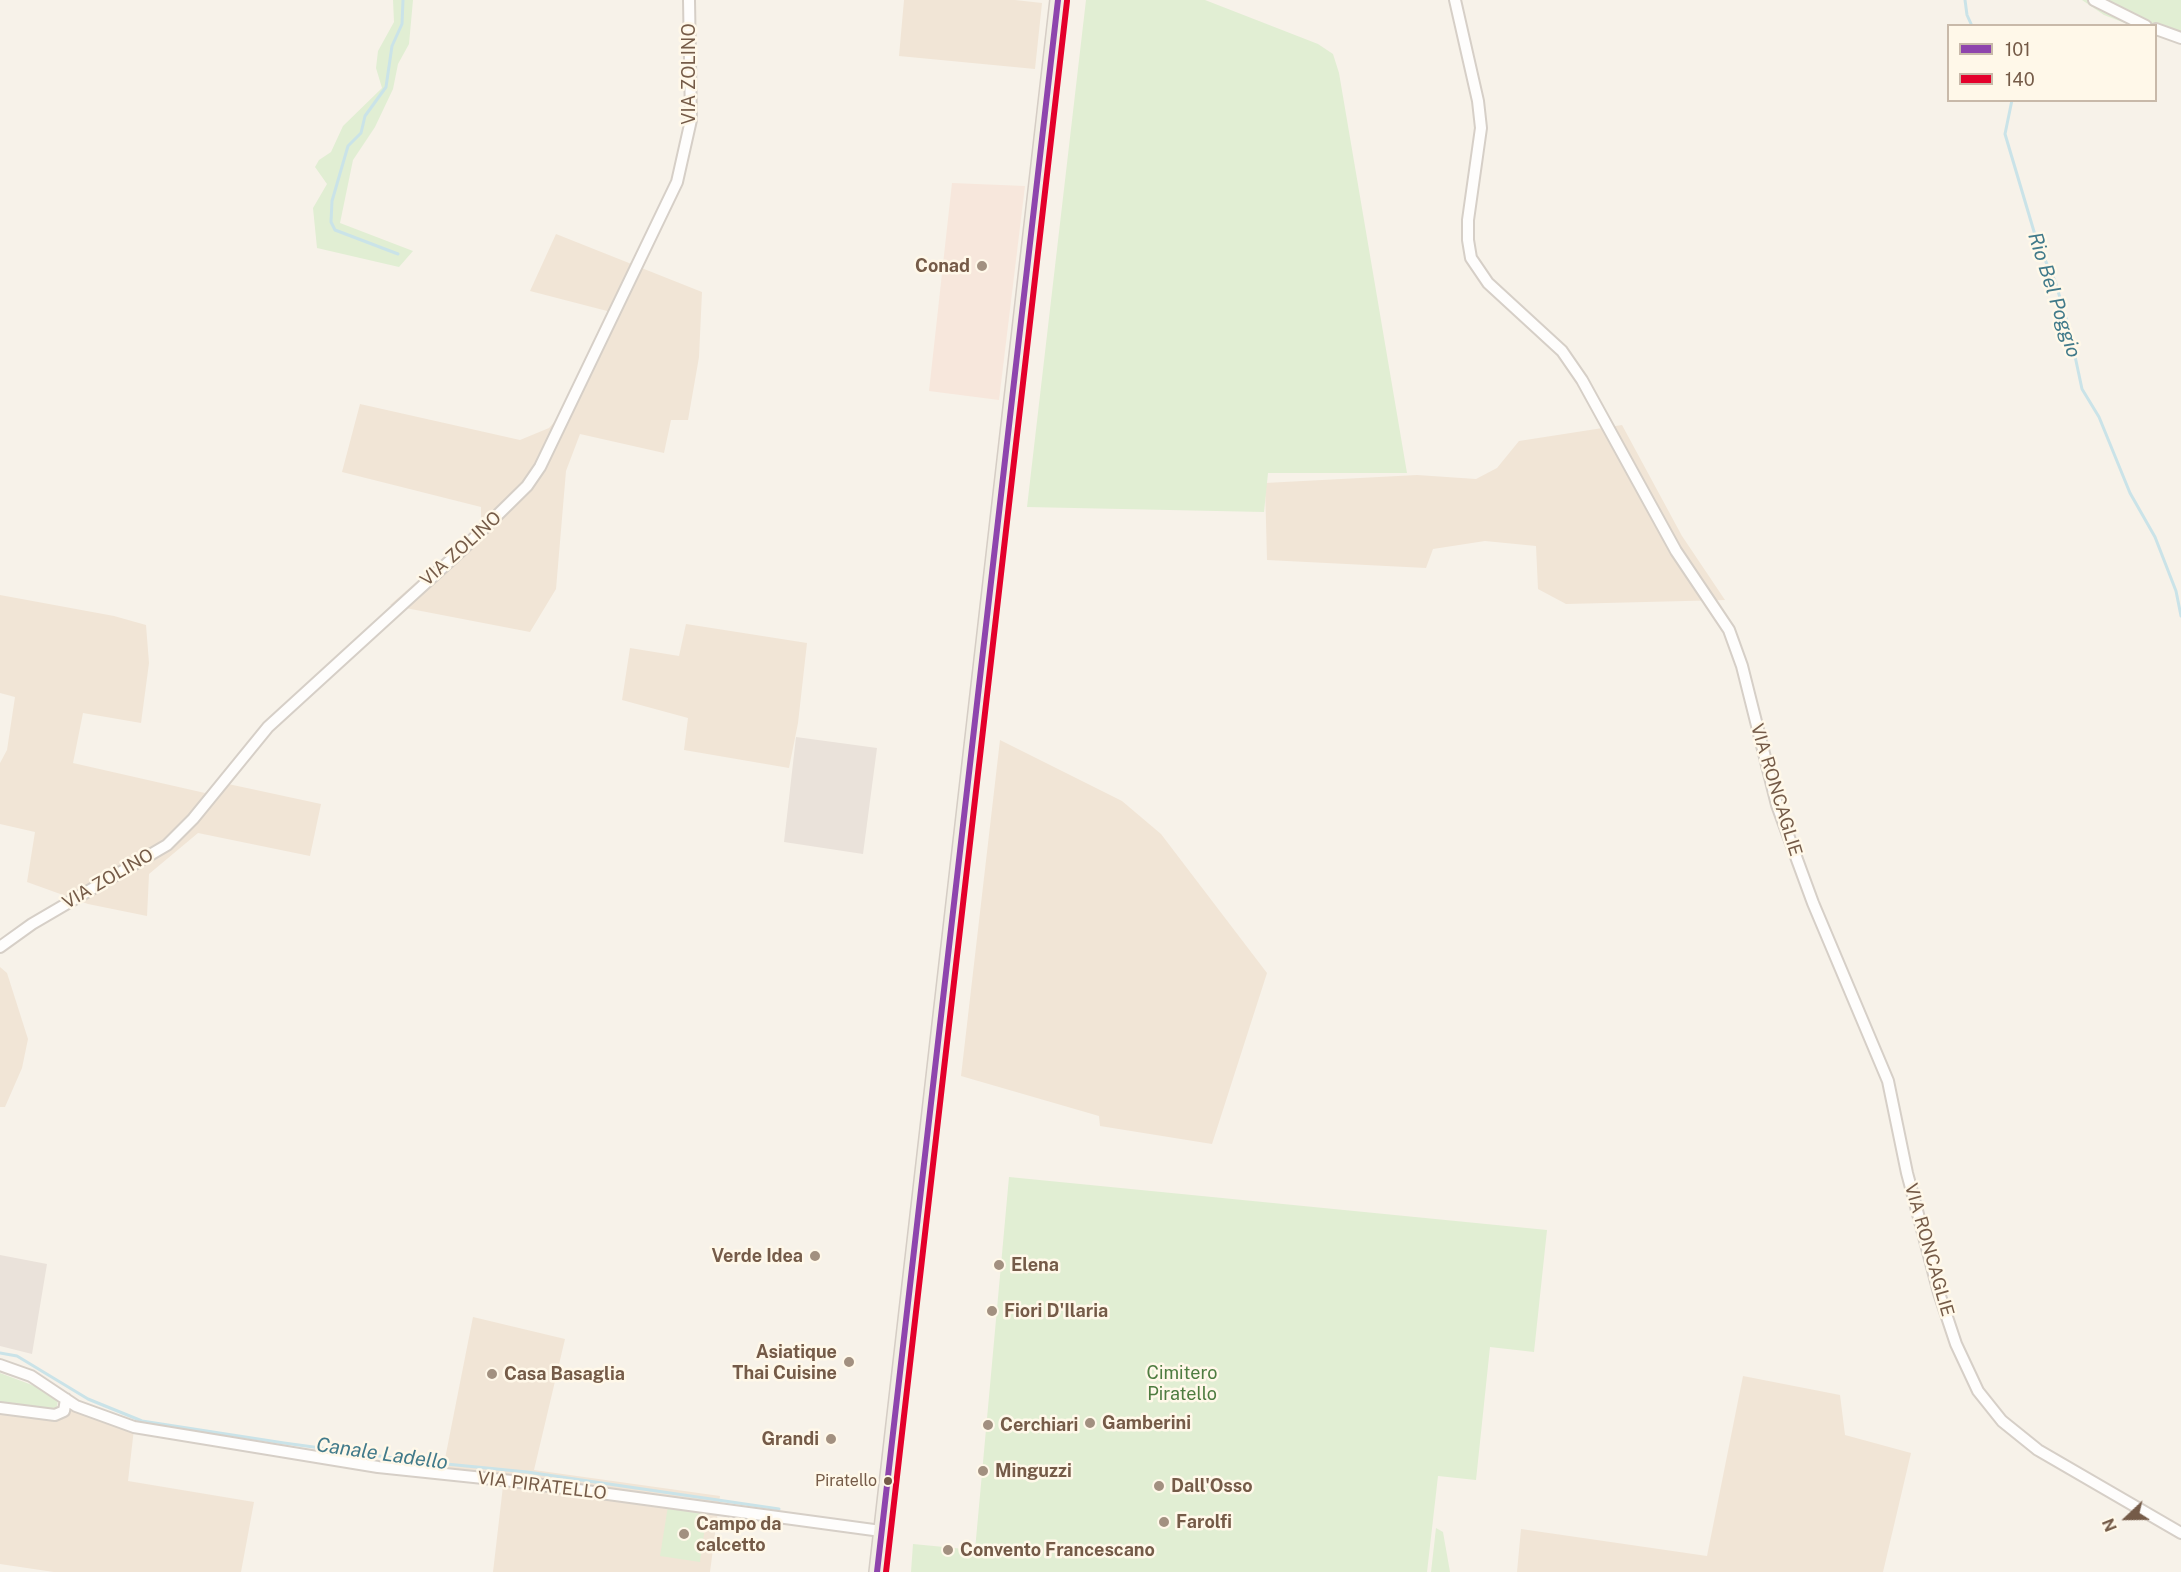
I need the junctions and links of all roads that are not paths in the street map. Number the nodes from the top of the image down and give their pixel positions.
1 (689, 0) edge
2 (1058, 0) edge
3 (1455, 0) edge
4 (2094, 0) edge
5 (2142, 24) edge
6 (2157, 29) edge
7 (2181, 38) edge
8 (0, 947) edge
9 (0, 1365) edge
10 (66, 1399) junction
11 (0, 1408) edge
12 (881, 1531) junction
13 (2181, 1533) edge
14 (877, 1572) edge

1 - 8 street, VIA ZOLINO
2 - 12 main road
3 - 13 street, VIA RONCAGLIE
4 - 5 street
6 - 7 street
9 - 10 street, VIA PIRATELLO
10 - 11 street
10 - 12 street, VIA PIRATELLO
12 - 14 main road

